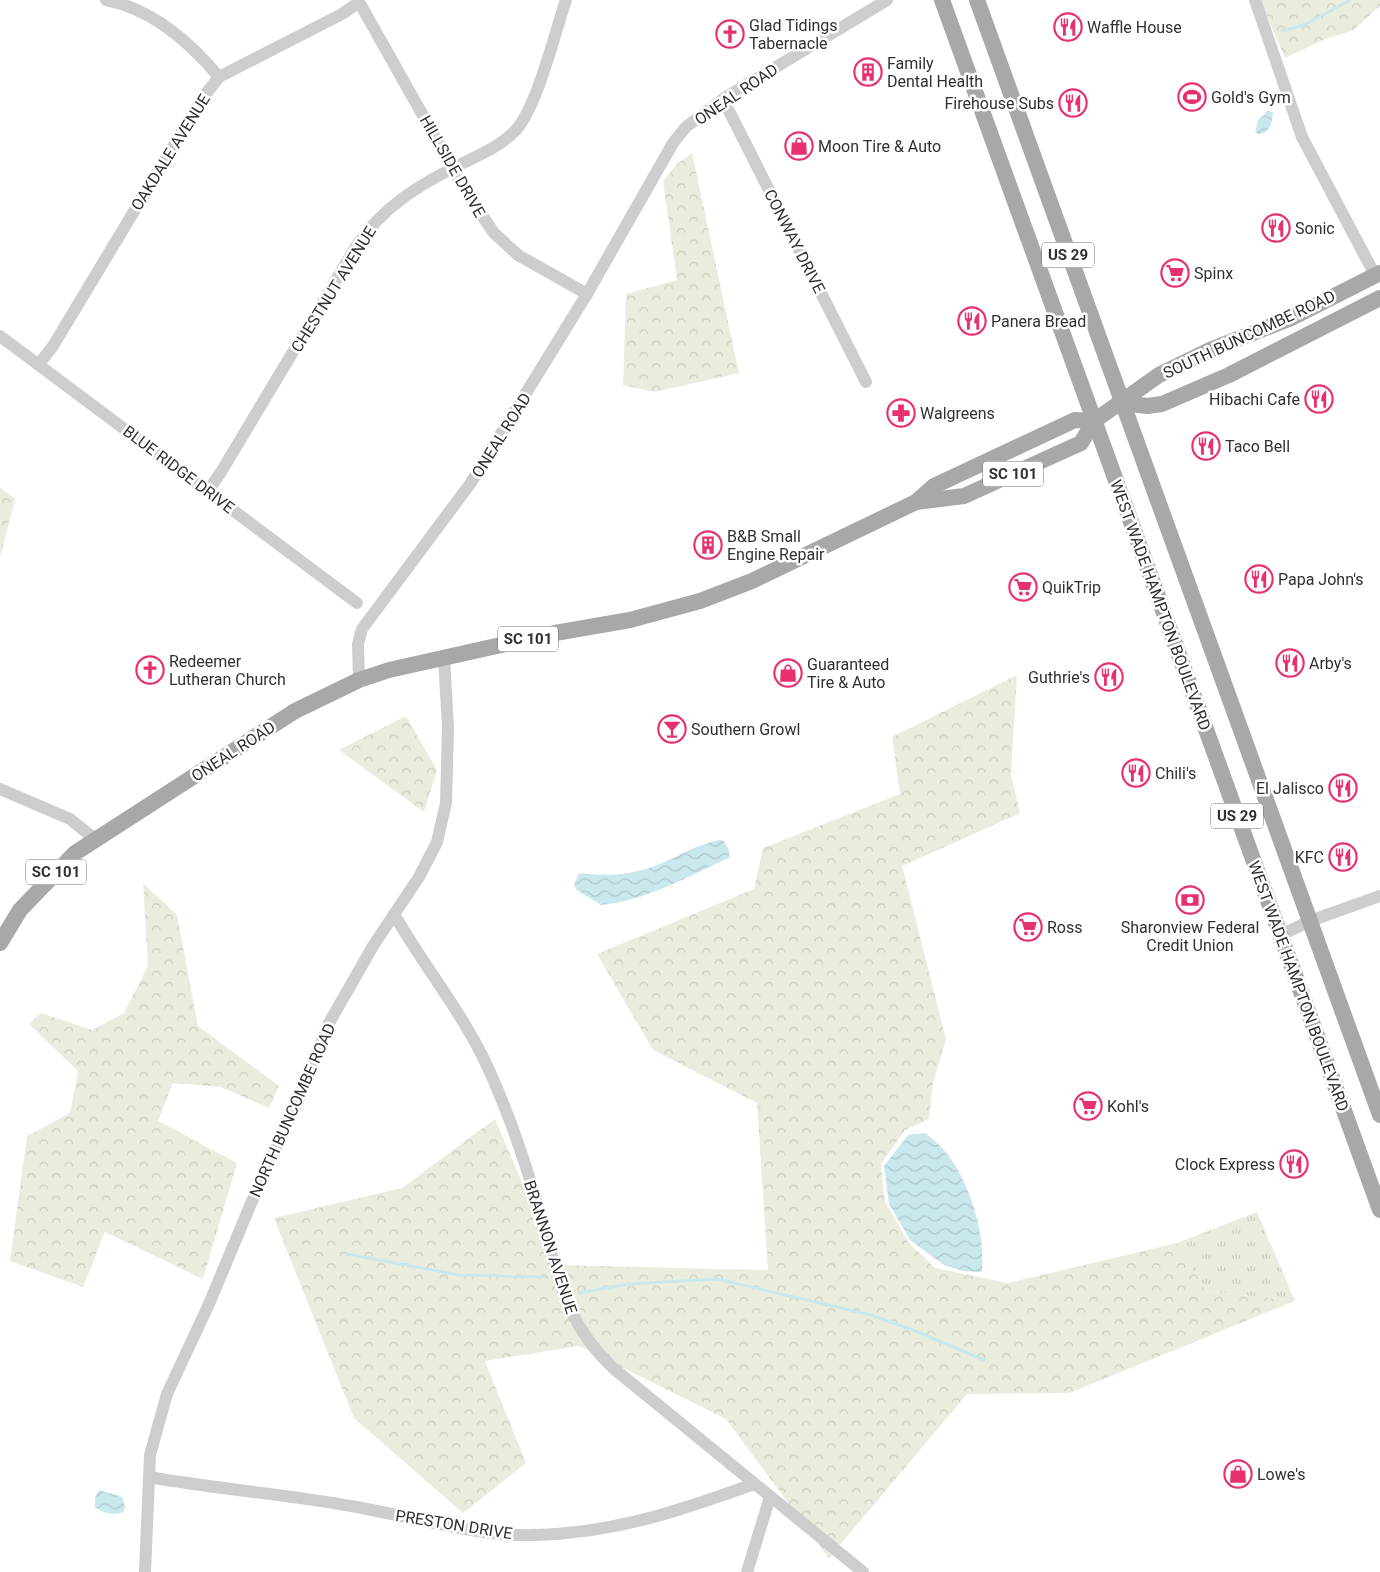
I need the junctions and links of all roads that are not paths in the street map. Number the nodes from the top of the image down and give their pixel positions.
1 (106, 0) edge
2 (566, 0) edge
3 (887, 0) edge
4 (942, 0) edge
5 (977, 0) edge
6 (1255, 0) edge
7 (359, 1) edge
8 (219, 77) junction
9 (723, 100) junction
10 (453, 168) junction
11 (1378, 274) edge
12 (587, 294) junction
13 (1380, 298) edge
14 (0, 336) edge
15 (39, 364) junction
16 (866, 382) dead end
17 (1123, 403) junction
18 (1094, 421) junction
19 (208, 491) junction
20 (916, 502) junction
21 (357, 603) dead end
22 (444, 658) junction
23 (359, 680) junction
24 (0, 790) edge
25 (96, 840) junction
26 (1380, 896) edge
27 (394, 914) junction
28 (1310, 921) junction
29 (1281, 935) junction
30 (0, 943) edge
31 (1380, 1115) edge
32 (1380, 1210) edge
33 (149, 1477) junction
34 (754, 1484) junction
35 (770, 1496) junction
36 (145, 1572) edge
37 (747, 1572) edge
38 (863, 1572) edge

1 - 8 street
2 - 10 street, CHESTNUT AVENUE
3 - 9 street, ONEAL ROAD
4 - 18 main road, WEST WADE HAMPTON BOULEVARD / US 29
5 - 17 main road, WEST WADE HAMPTON BOULEVARD / US 29
6 - 11 street
7 - 8 street, OAKDALE AVENUE
7 - 10 street, HILLSIDE DRIVE
8 - 15 street, OAKDALE AVENUE
9 - 12 street, ONEAL ROAD
9 - 16 street, CONWAY DRIVE
10 - 12 street, HILLSIDE DRIVE
10 - 19 street, CHESTNUT AVENUE
11 - 17 main road, SOUTH BUNCOMBE ROAD
12 - 23 street, ONEAL ROAD
13 - 17 main road, SOUTH BUNCOMBE ROAD
14 - 15 street, BLUE RIDGE DRIVE
15 - 19 street, BLUE RIDGE DRIVE
17 - 18 main road, SOUTH BUNCOMBE ROAD
17 - 28 main road, WEST WADE HAMPTON BOULEVARD / US 29
18 - 20 main road, SC 101
18 - 20 main road, SC 101
18 - 29 main road, WEST WADE HAMPTON BOULEVARD / US 29
19 - 21 street, BLUE RIDGE DRIVE
20 - 22 main road, SC 101
22 - 23 main road, SC 101
22 - 27 street, NORTH BUNCOMBE ROAD
23 - 25 main road, ONEAL ROAD / SC 101
24 - 25 street
25 - 30 main road, SC 101
26 - 28 street
27 - 33 street, NORTH BUNCOMBE ROAD
27 - 34 street, BRANNON AVENUE
28 - 29 street
28 - 31 main road, WEST WADE HAMPTON BOULEVARD / US 29
29 - 32 main road, WEST WADE HAMPTON BOULEVARD / US 29
33 - 34 street, PRESTON DRIVE
33 - 36 street, NORTH BUNCOMBE ROAD
34 - 35 street, BRANNON AVENUE
35 - 37 street
35 - 38 street, BRANNON AVENUE

